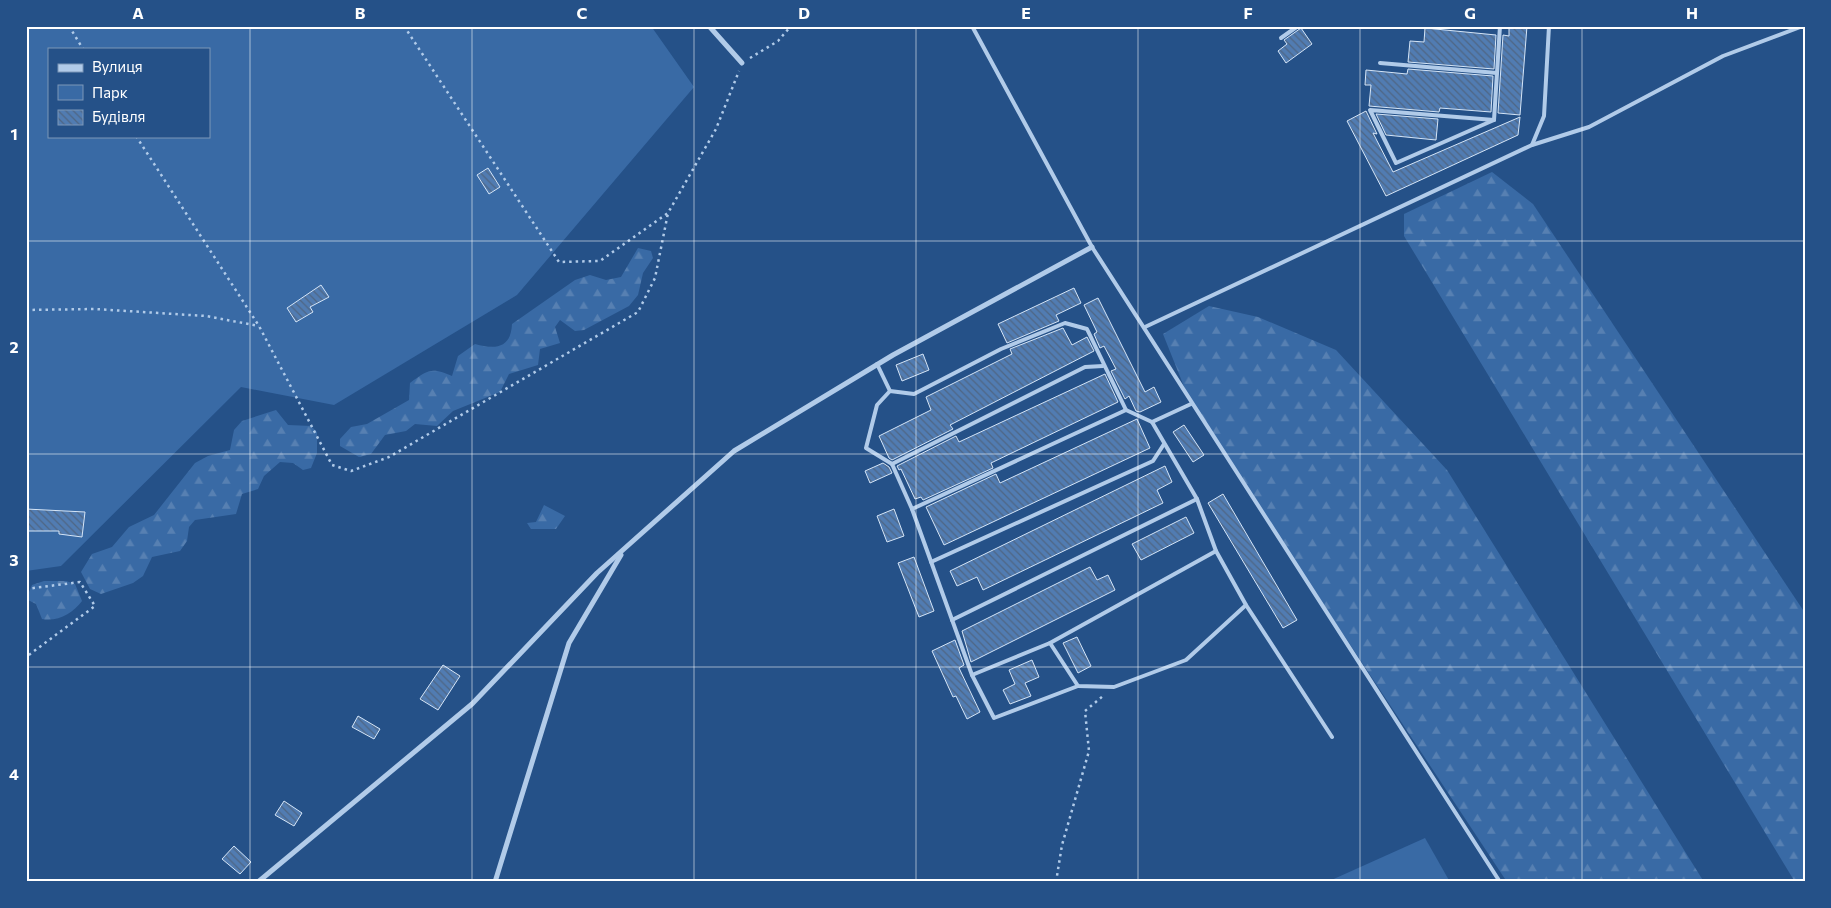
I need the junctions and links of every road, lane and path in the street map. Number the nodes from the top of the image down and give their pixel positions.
1 (69, 26) edge
2 (404, 26) edge
3 (709, 26) edge
4 (791, 26) edge
5 (972, 26) edge
6 (1298, 26) edge
7 (1500, 26) edge
8 (1549, 26) edge
9 (1803, 26) edge
10 (1280, 38) dead end
11 (82, 48) edge
12 (742, 63) junction
13 (1380, 63) dead end
14 (1497, 73) junction
15 (1494, 120) junction
16 (137, 138) edge
17 (1532, 145) junction
18 (668, 213) junction
19 (1092, 247) junction
20 (26, 310) edge
21 (259, 326) junction
22 (1145, 328) junction
23 (877, 364) junction
24 (1103, 366) junction
25 (890, 391) junction
26 (1191, 404) junction
27 (1126, 410) junction
28 (1152, 422) junction
29 (1164, 444) junction
30 (892, 464) junction
31 (1197, 499) junction
32 (912, 509) junction
33 (624, 549) junction
34 (1216, 551) junction
35 (930, 562) junction
36 (26, 589) edge
37 (1246, 605) junction
38 (952, 620) junction
39 (1050, 643) junction
40 (26, 657) edge
41 (972, 675) junction
42 (1078, 686) junction
43 (1114, 687) junction
44 (1332, 737) dead end
45 (258, 882) edge
46 (495, 882) edge
47 (1056, 882) edge
48 (1500, 882) edge

1 - 11 path
2 - 18 path
3 - 12 street
4 - 12 path
5 - 19 lane
6 - 10 lane
7 - 14 lane
8 - 17 lane
9 - 17 lane
12 - 18 path
13 - 14 lane
14 - 15 lane
15 - 15 lane
16 - 21 path
17 - 22 lane
18 - 21 path
19 - 22 lane
19 - 23 street
20 - 21 path
22 - 26 lane
23 - 25 lane
23 - 33 street
24 - 25 lane
24 - 27 lane
24 - 30 lane
25 - 30 lane
26 - 28 lane
26 - 48 lane
27 - 28 lane
27 - 32 lane
28 - 29 lane
29 - 31 lane
29 - 35 lane
30 - 32 lane
31 - 34 lane
31 - 38 lane
32 - 35 lane
33 - 45 street
33 - 46 street
34 - 37 lane
34 - 39 lane
35 - 38 lane
36 - 40 path
37 - 43 lane
37 - 44 lane
38 - 41 lane
39 - 41 lane
39 - 42 lane
41 - 42 lane
42 - 43 lane
43 - 47 path

